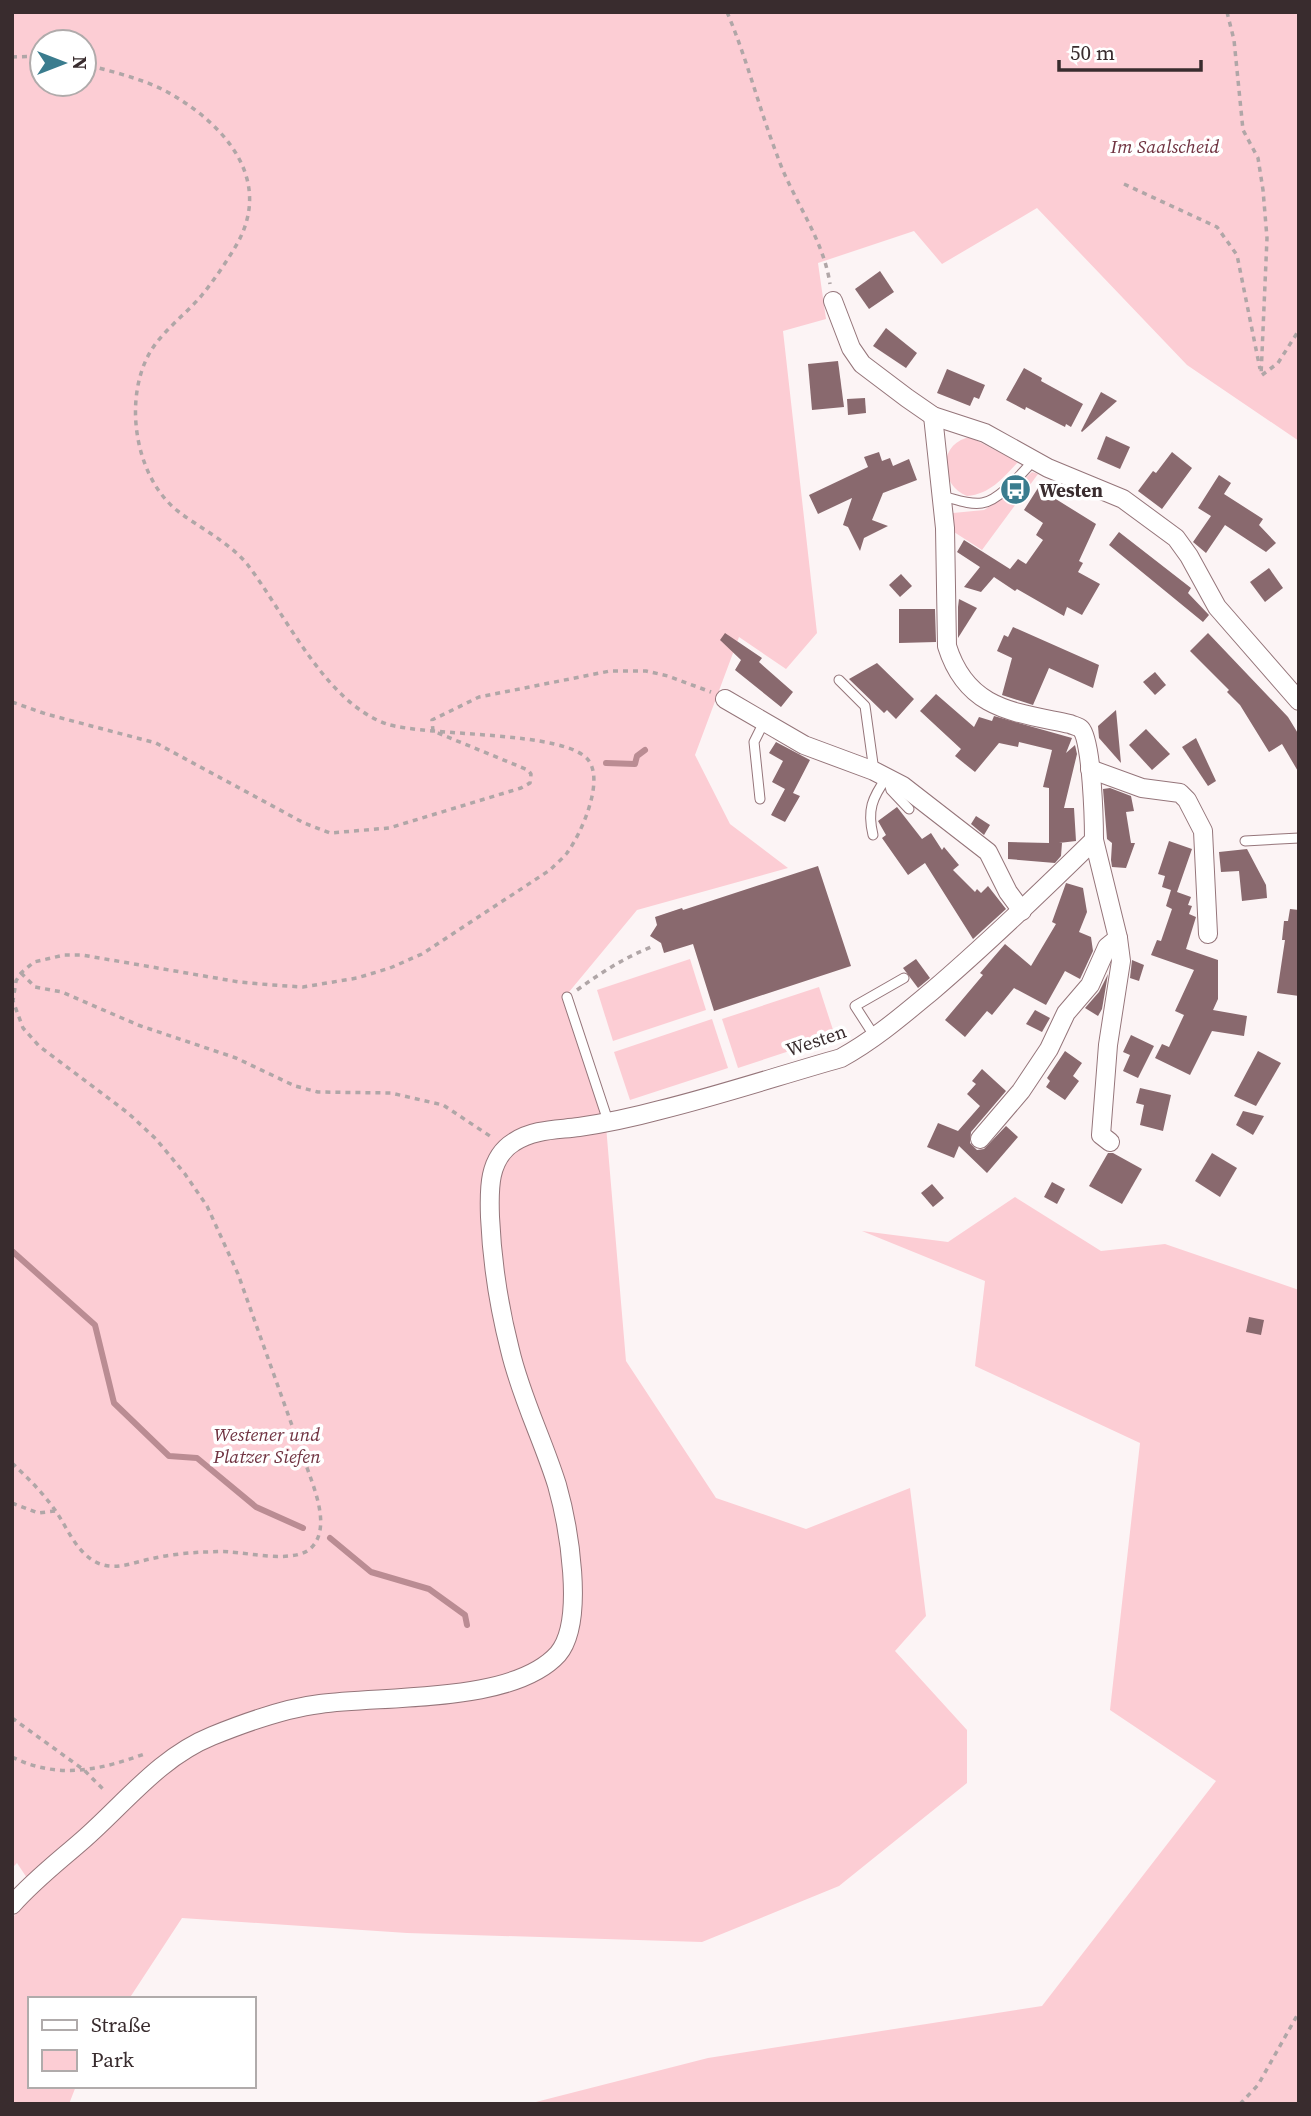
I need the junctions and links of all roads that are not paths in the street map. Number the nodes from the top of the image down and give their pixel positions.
1 (833, 301) road end
2 (933, 416) junction
3 (1034, 460) junction
4 (942, 496) junction
5 (839, 680) dead end
6 (724, 699) road end
7 (1299, 701) edge
8 (764, 723) junction
9 (1090, 769) junction
10 (881, 774) junction
11 (760, 799) dead end
12 (909, 809) dead end
13 (873, 835) dead end
14 (1299, 838) edge
15 (1094, 840) junction
16 (1245, 841) dead end
17 (1022, 911) junction
18 (1208, 934) dead end
19 (1118, 938) junction
20 (904, 978) dead end
21 (567, 997) road end
22 (874, 1037) junction
23 (615, 1120) junction
24 (980, 1139) dead end
25 (1110, 1142) dead end
26 (12, 1905) edge

1 - 2 street
2 - 3 street
2 - 4 street
3 - 4 lane
3 - 7 street
4 - 9 street
5 - 10 lane
6 - 8 street
8 - 10 street
8 - 11 lane
9 - 15 street
9 - 18 street
10 - 12 lane
10 - 13 lane
10 - 17 street
14 - 16 lane
15 - 17 street, Westen
15 - 19 street
17 - 22 street, Westen
19 - 24 street
19 - 25 street
20 - 22 lane
21 - 23 lane
22 - 23 street, Westen
23 - 26 street, Westen

